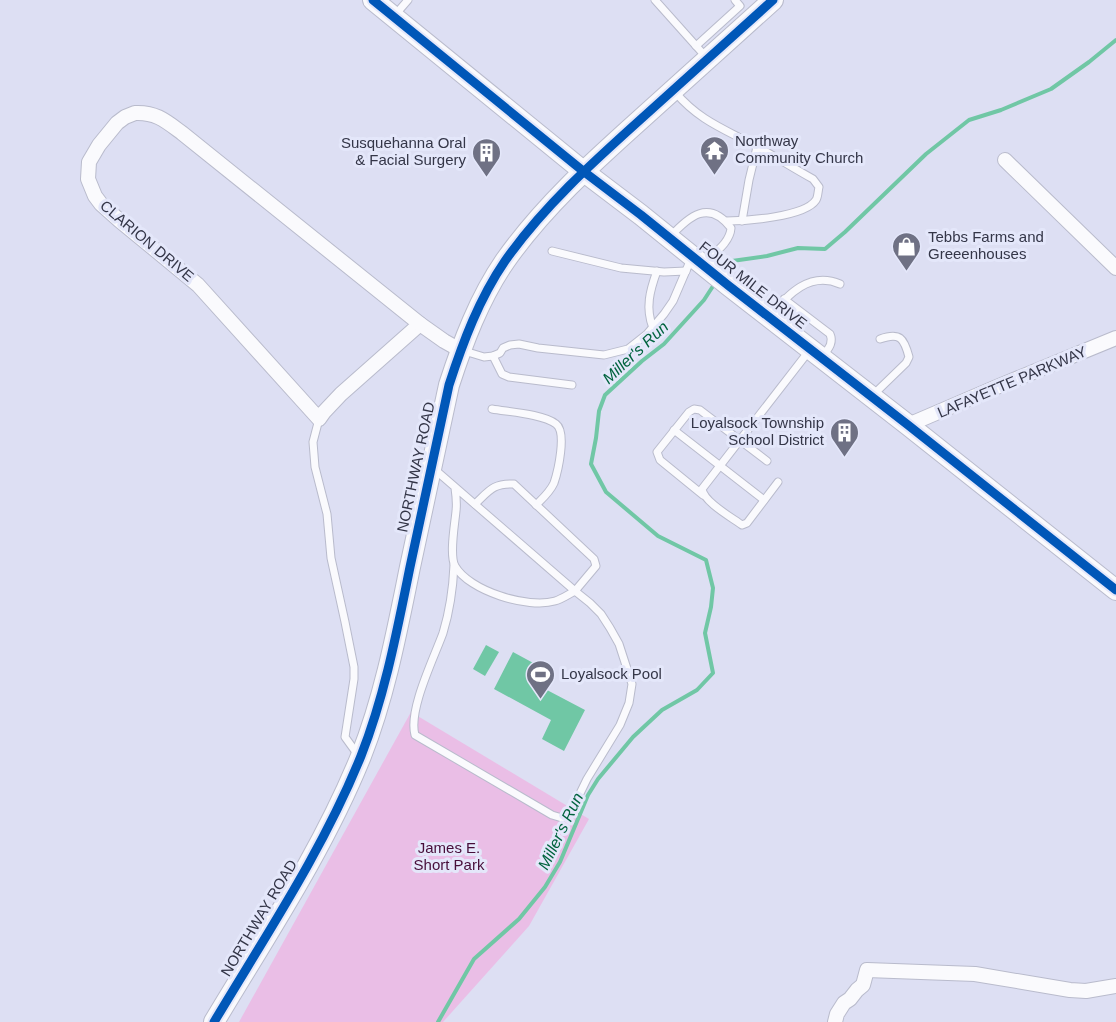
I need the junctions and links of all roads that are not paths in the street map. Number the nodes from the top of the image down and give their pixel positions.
1 (373, 0) edge
2 (408, 0) edge
3 (655, 0) edge
4 (773, 0) edge
5 (742, 8) edge
6 (394, 17) junction
7 (702, 52) junction
8 (673, 90) junction
9 (757, 147) junction
10 (1005, 160) dead end
11 (583, 171) junction
12 (726, 221) junction
13 (742, 221) junction
14 (669, 237) junction
15 (552, 251) dead end
16 (698, 266) junction
17 (1116, 268) edge
18 (657, 271) junction
19 (840, 284) dead end
20 (784, 299) junction
21 (769, 317) junction
22 (420, 324) junction
23 (653, 328) junction
24 (880, 339) dead end
25 (1116, 339) edge
26 (460, 350) junction
27 (816, 354) junction
28 (493, 356) junction
29 (572, 385) dead end
30 (872, 397) junction
31 (492, 409) dead end
32 (320, 419) junction
33 (908, 426) junction
34 (674, 430) junction
35 (740, 440) junction
36 (766, 461) dead end
37 (720, 466) junction
38 (431, 467) junction
39 (778, 482) dead end
40 (455, 488) junction
41 (703, 495) junction
42 (764, 500) junction
43 (475, 504) junction
44 (536, 505) junction
45 (454, 565) junction
46 (1116, 590) edge
47 (575, 591) junction
48 (360, 758) junction
49 (1116, 986) edge
50 (214, 1022) edge
51 (835, 1022) edge

1 - 6 street, FOUR MILE DRIVE
2 - 6 lane
3 - 7 lane
4 - 5 street, NORTHWAY ROAD
5 - 7 street, NORTHWAY ROAD
6 - 11 street, FOUR MILE DRIVE
7 - 8 street, NORTHWAY ROAD
8 - 9 lane
8 - 11 street, NORTHWAY ROAD
9 - 13 lane
9 - 13 lane
10 - 17 street
11 - 14 street, FOUR MILE DRIVE
11 - 26 street, NORTHWAY ROAD
12 - 13 lane
12 - 14 lane
12 - 16 lane
14 - 16 street, FOUR MILE DRIVE
15 - 18 lane
16 - 18 lane
16 - 21 street, FOUR MILE DRIVE
16 - 23 lane
18 - 23 lane
19 - 20 lane
20 - 21 lane
20 - 27 lane
21 - 27 street, FOUR MILE DRIVE
22 - 26 street, CLARION DRIVE
22 - 32 street
22 - 32 street, CLARION DRIVE
23 - 28 lane
24 - 30 lane
25 - 33 street, LAFAYETTE PARKWAY
26 - 28 lane
26 - 38 street, NORTHWAY ROAD
27 - 30 street, FOUR MILE DRIVE
27 - 35 lane
28 - 29 lane
30 - 33 street, FOUR MILE DRIVE
31 - 44 lane
32 - 48 lane
33 - 46 street, FOUR MILE DRIVE
34 - 35 lane
34 - 37 lane
34 - 41 lane
35 - 36 lane
35 - 37 lane
37 - 41 lane
37 - 42 lane
38 - 40 lane
38 - 48 street, NORTHWAY ROAD
39 - 42 lane
40 - 43 lane
40 - 45 lane
41 - 42 lane
43 - 44 lane
43 - 47 lane
44 - 47 lane
45 - 47 lane
45 - 47 lane
48 - 50 street, NORTHWAY ROAD
49 - 51 street

